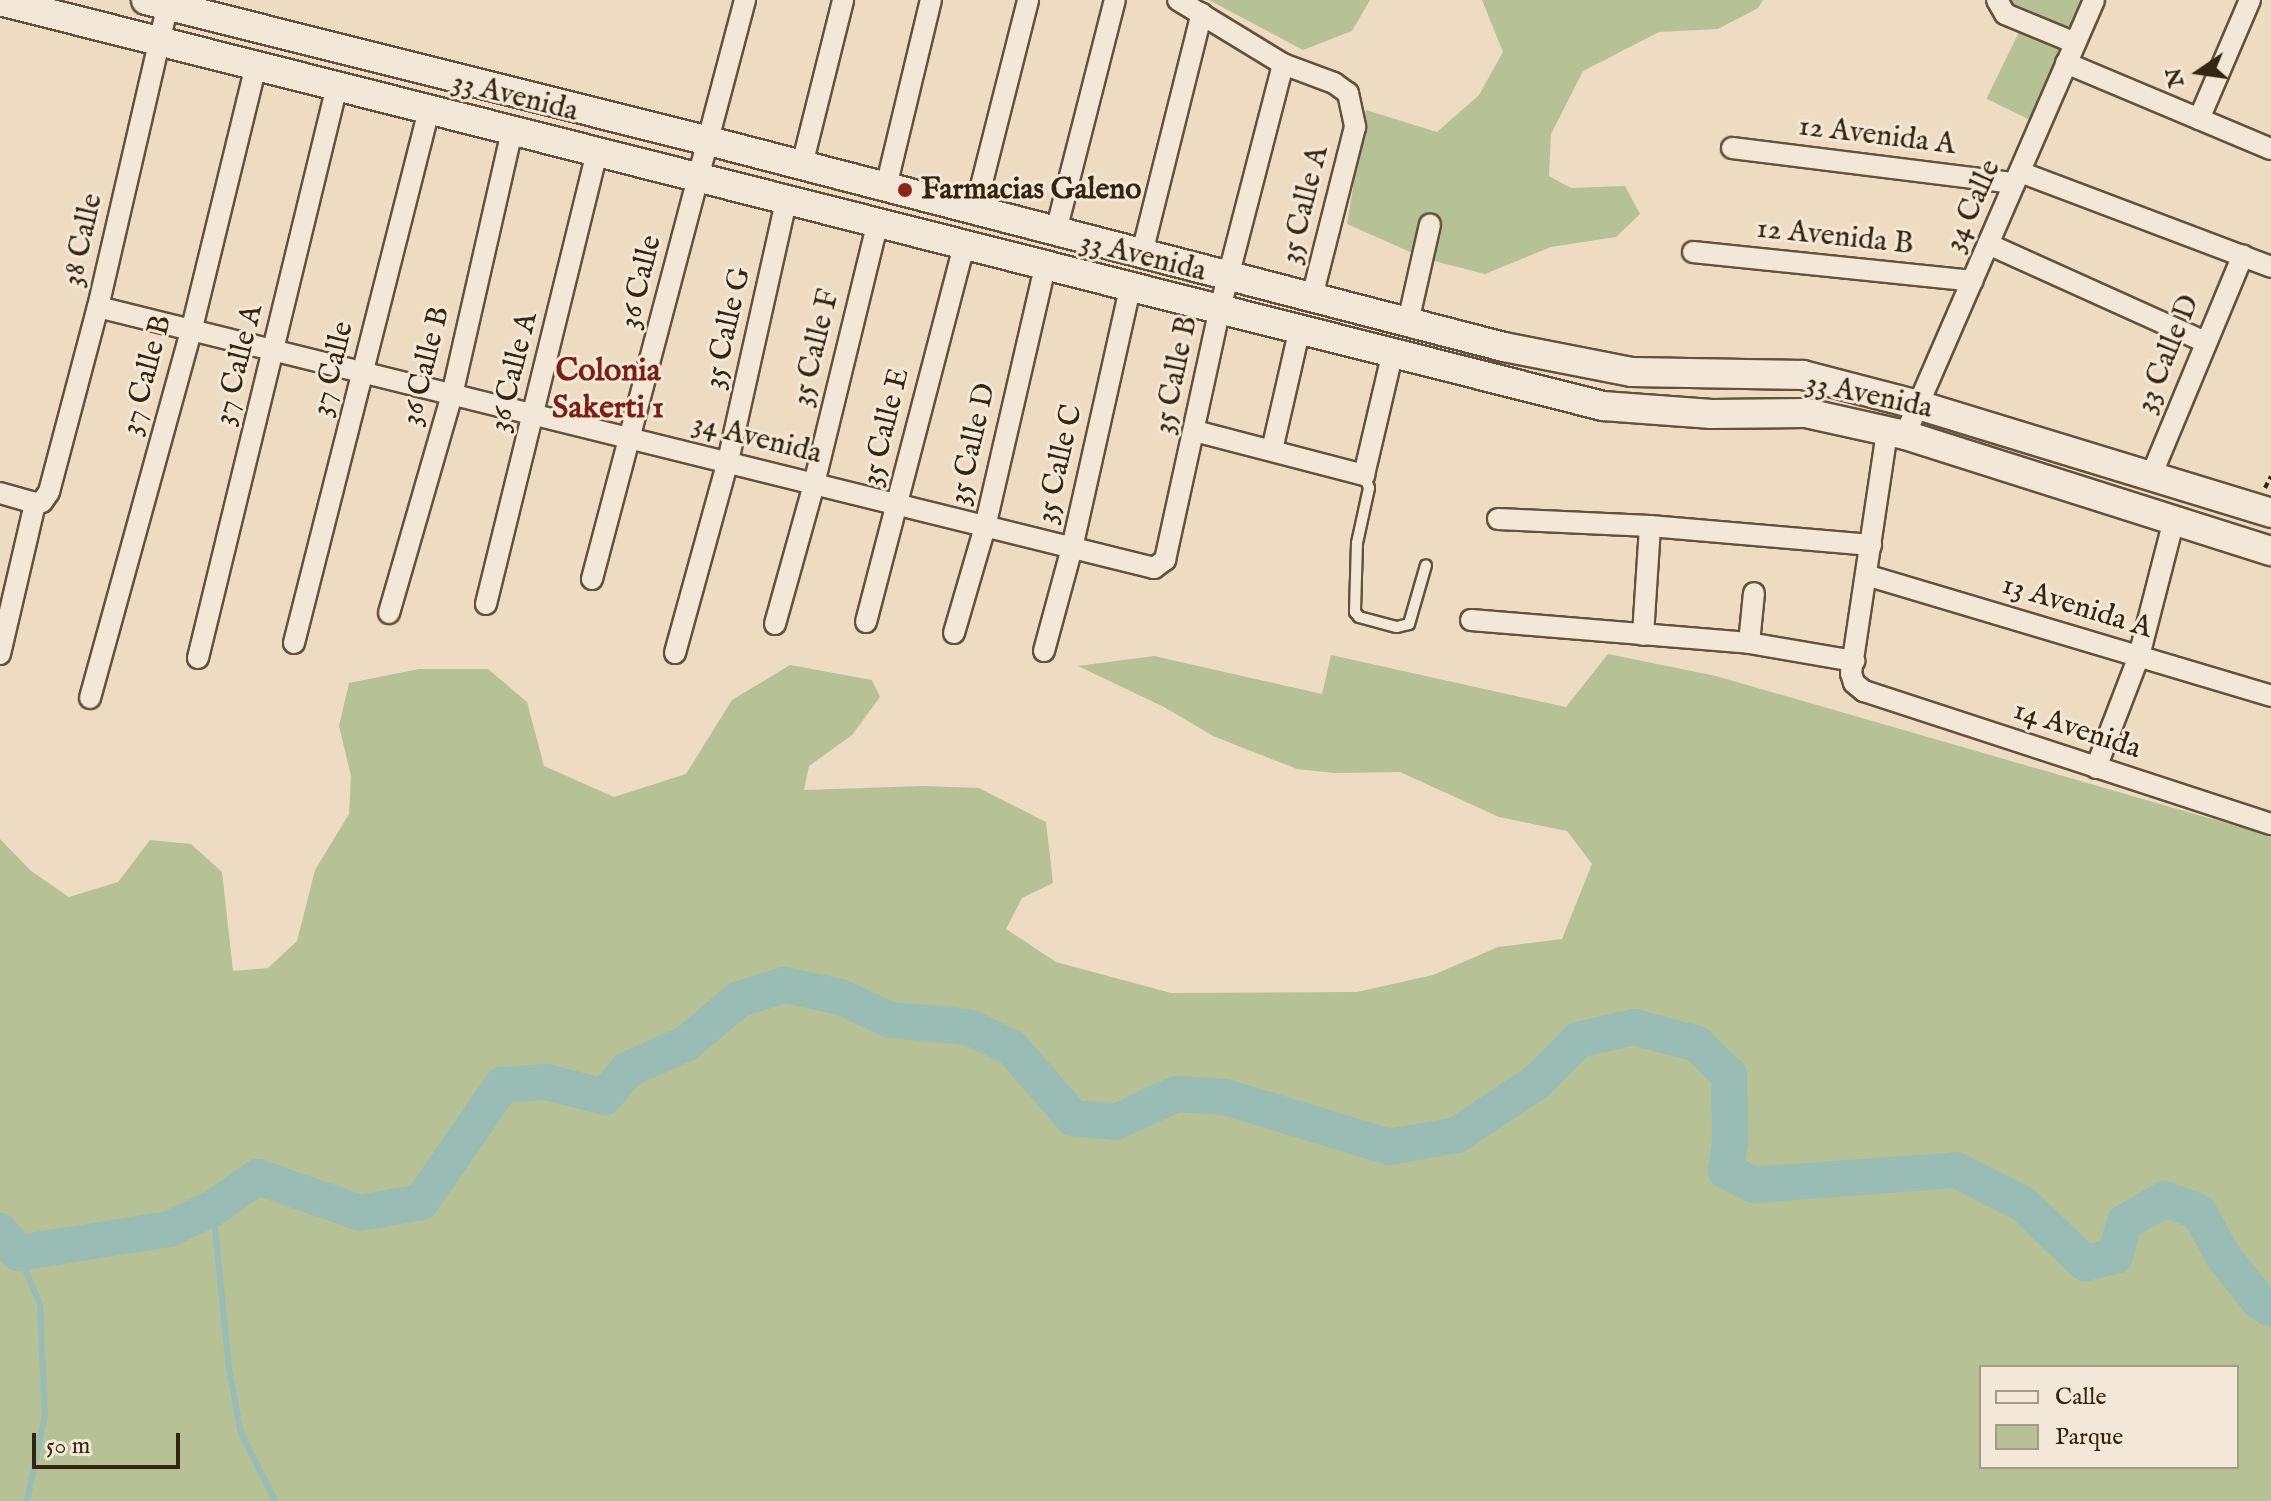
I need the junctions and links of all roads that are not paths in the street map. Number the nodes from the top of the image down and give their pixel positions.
1 (745, 0) edge
2 (843, 0) edge
3 (931, 0) edge
4 (1028, 0) edge
5 (1115, 0) edge
6 (1178, 0) edge
7 (2094, 0) edge
8 (2250, 0) edge
9 (0, 1) edge
10 (161, 2) edge
11 (2001, 7) edge
12 (1202, 13) junction
13 (159, 41) junction
14 (2075, 43) junction
15 (2066, 63) junction
16 (1283, 64) junction
17 (256, 66) junction
18 (337, 86) junction
19 (429, 110) junction
20 (2199, 119) junction
21 (512, 131) junction
22 (709, 141) junction
23 (1732, 148) dead end
24 (2271, 149) edge
25 (597, 153) junction
26 (802, 165) junction
27 (2017, 178) junction
28 (698, 179) junction
29 (886, 187) junction
30 (786, 201) junction
31 (975, 210) junction
32 (1430, 224) dead end
33 (877, 225) junction
34 (1056, 231) junction
35 (1988, 244) junction
36 (964, 246) junction
37 (1693, 252) dead end
38 (1142, 253) junction
39 (2243, 255) junction
40 (1045, 267) junction
41 (2271, 267) edge
42 (1229, 276) junction
43 (1972, 281) junction
44 (1130, 289) junction
45 (1312, 297) junction
46 (98, 307) junction
47 (1219, 312) junction
48 (1408, 322) junction
49 (191, 332) junction
50 (1299, 332) junction
51 (2205, 342) junction
52 (274, 351) junction
53 (1392, 356) junction
54 (363, 374) junction
55 (452, 395) junction
56 (1918, 405) junction
57 (535, 416) junction
58 (1195, 431) junction
59 (1896, 434) junction
60 (631, 441) junction
61 (1272, 450) junction
62 (728, 461) junction
63 (1364, 475) junction
64 (2151, 476) junction
65 (814, 484) junction
66 (0, 493) edge
67 (42, 497) junction
68 (897, 506) junction
69 (2271, 513) edge
70 (1498, 519) dead end
71 (2174, 520) junction
72 (1650, 526) junction
73 (985, 527) junction
74 (1871, 545) junction
75 (1072, 548) junction
76 (2271, 551) edge
77 (1165, 560) joint
78 (1426, 565) dead end
79 (1866, 575) junction
80 (592, 579) dead end
81 (1754, 593) dead end
82 (486, 604) dead end
83 (389, 613) dead end
84 (1471, 620) dead end
85 (866, 622) dead end
86 (775, 624) dead end
87 (954, 633) dead end
88 (1643, 635) junction
89 (294, 643) dead end
90 (1749, 643) junction
91 (1044, 651) dead end
92 (675, 653) dead end
93 (0, 654) edge
94 (2139, 656) junction
95 (198, 658) dead end
96 (1854, 661) junction
97 (1864, 691) joint
98 (2271, 696) edge
99 (90, 698) dead end
100 (2096, 768) junction
101 (2271, 824) edge

1 - 22 street, 36 Calle
2 - 26 street
3 - 29 street
4 - 31 street
5 - 34 street
6 - 12 street
7 - 14 street, 34 Calle
8 - 20 street
9 - 13 street, 33 Avenida
10 - 13 street, 38 Calle
10 - 22 street, 33 Avenida
11 - 14 street
12 - 16 street
12 - 38 street
13 - 17 street, 33 Avenida
13 - 46 street, 38 Calle
14 - 15 street, 34 Calle
15 - 20 street
15 - 27 street, 34 Calle
16 - 42 street, 35 Calle B
16 - 45 street, 35 Calle A
17 - 18 street, 33 Avenida
17 - 49 street, 37 Calle B
18 - 19 street, 33 Avenida
18 - 52 street, 37 Calle A
19 - 21 street, 33 Avenida
19 - 54 street, 37 Calle
20 - 24 street
21 - 25 street, 33 Avenida
21 - 55 street, 36 Calle B
22 - 26 street, 33 Avenida
22 - 28 street, 36 Calle
23 - 27 street, 12 Avenida A
25 - 28 street, 33 Avenida
25 - 57 street, 36 Calle A
26 - 29 street, 33 Avenida
27 - 35 street, 34 Calle
27 - 39 street, 12 Avenida A
28 - 30 street, 33 Avenida
28 - 60 street, 36 Calle
29 - 31 street, 33 Avenida
30 - 33 street, 33 Avenida
30 - 62 street, 35 Calle G
31 - 34 street, 33 Avenida
32 - 48 street
33 - 36 street, 33 Avenida
33 - 65 street, 35 Calle F
34 - 38 street, 33 Avenida
35 - 43 street, 34 Calle
35 - 51 street
36 - 40 street, 33 Avenida
36 - 68 street, 35 Calle E
37 - 43 street, 12 Avenida B
38 - 42 street, 33 Avenida
39 - 41 street, 12 Avenida A
39 - 51 street, 33 Calle D
40 - 44 street, 33 Avenida
40 - 73 street, 35 Calle D
42 - 45 street, 33 Avenida
42 - 47 street, 35 Calle B
43 - 56 street, 34 Calle
44 - 47 street, 33 Avenida
44 - 75 street, 35 Calle C
45 - 48 street, 33 Avenida
46 - 49 street, 34 Avenida
46 - 67 street, 38 Calle
47 - 50 street, 33 Avenida
47 - 58 street, 35 Calle B
48 - 56 street, 33 Avenida
49 - 52 street, 34 Avenida
49 - 99 street, 37 Calle B
50 - 53 street, 33 Avenida
50 - 61 street
51 - 64 street, 33 Calle D
52 - 54 street, 34 Avenida
52 - 95 street, 37 Calle A
53 - 59 street, 33 Avenida
53 - 63 street
54 - 55 street, 34 Avenida
54 - 89 street, 37 Calle
55 - 57 street, 34 Avenida
55 - 83 street, 36 Calle B
56 - 59 street, 34 Calle
56 - 64 street, 33 Avenida
57 - 60 street, 34 Avenida
57 - 82 street, 36 Calle A
58 - 61 street
58 - 77 street, 35 Calle B
59 - 71 street, 33 Avenida
59 - 74 street, 34 Calle
60 - 62 street, 34 Avenida
60 - 80 street, 36 Calle
61 - 63 street
62 - 65 street, 34 Avenida
62 - 92 street, 35 Calle G
63 - 78 lane
64 - 69 street, 33 Avenida
65 - 68 street, 34 Avenida
65 - 86 street, 35 Calle F
66 - 67 street
67 - 93 street, 38 Calle
68 - 73 street, 34 Avenida
68 - 85 street, 35 Calle E
70 - 72 street
71 - 76 street, 33 Avenida
71 - 94 street
72 - 74 street
72 - 88 street
73 - 75 street, 34 Avenida
73 - 87 street, 35 Calle D
74 - 79 street, 34 Calle
75 - 77 street, 34 Avenida
75 - 91 street, 35 Calle C
79 - 94 street, 13 Avenida A
79 - 96 street, 34 Calle
81 - 90 street
84 - 88 street
88 - 90 street
90 - 96 street
94 - 98 street, 13 Avenida A
94 - 100 street
96 - 97 street, 34 Calle
97 - 100 street, 14 Avenida
100 - 101 street, 14 Avenida

